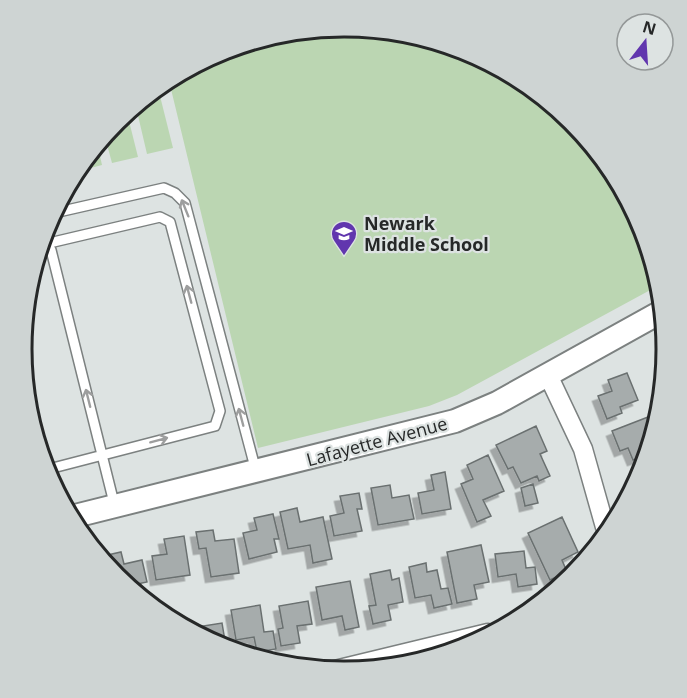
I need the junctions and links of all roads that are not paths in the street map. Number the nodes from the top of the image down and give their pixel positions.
1 (64, 211) edge
2 (50, 243) edge
3 (48, 248) edge
4 (654, 316) edge
5 (548, 375) junction
6 (102, 455) junction
7 (55, 467) edge
8 (256, 473) junction
9 (115, 507) junction
10 (79, 515) edge
11 (603, 521) edge

8 -> 1 lane
6 -> 2 lane
6 -> 3 lane
4 - 5 street, Lafayette Avenue
5 - 8 street, Lafayette Avenue
5 - 11 street
6 - 7 lane
6 - 9 lane
8 - 9 street, Lafayette Avenue
9 - 10 street, Lafayette Avenue

